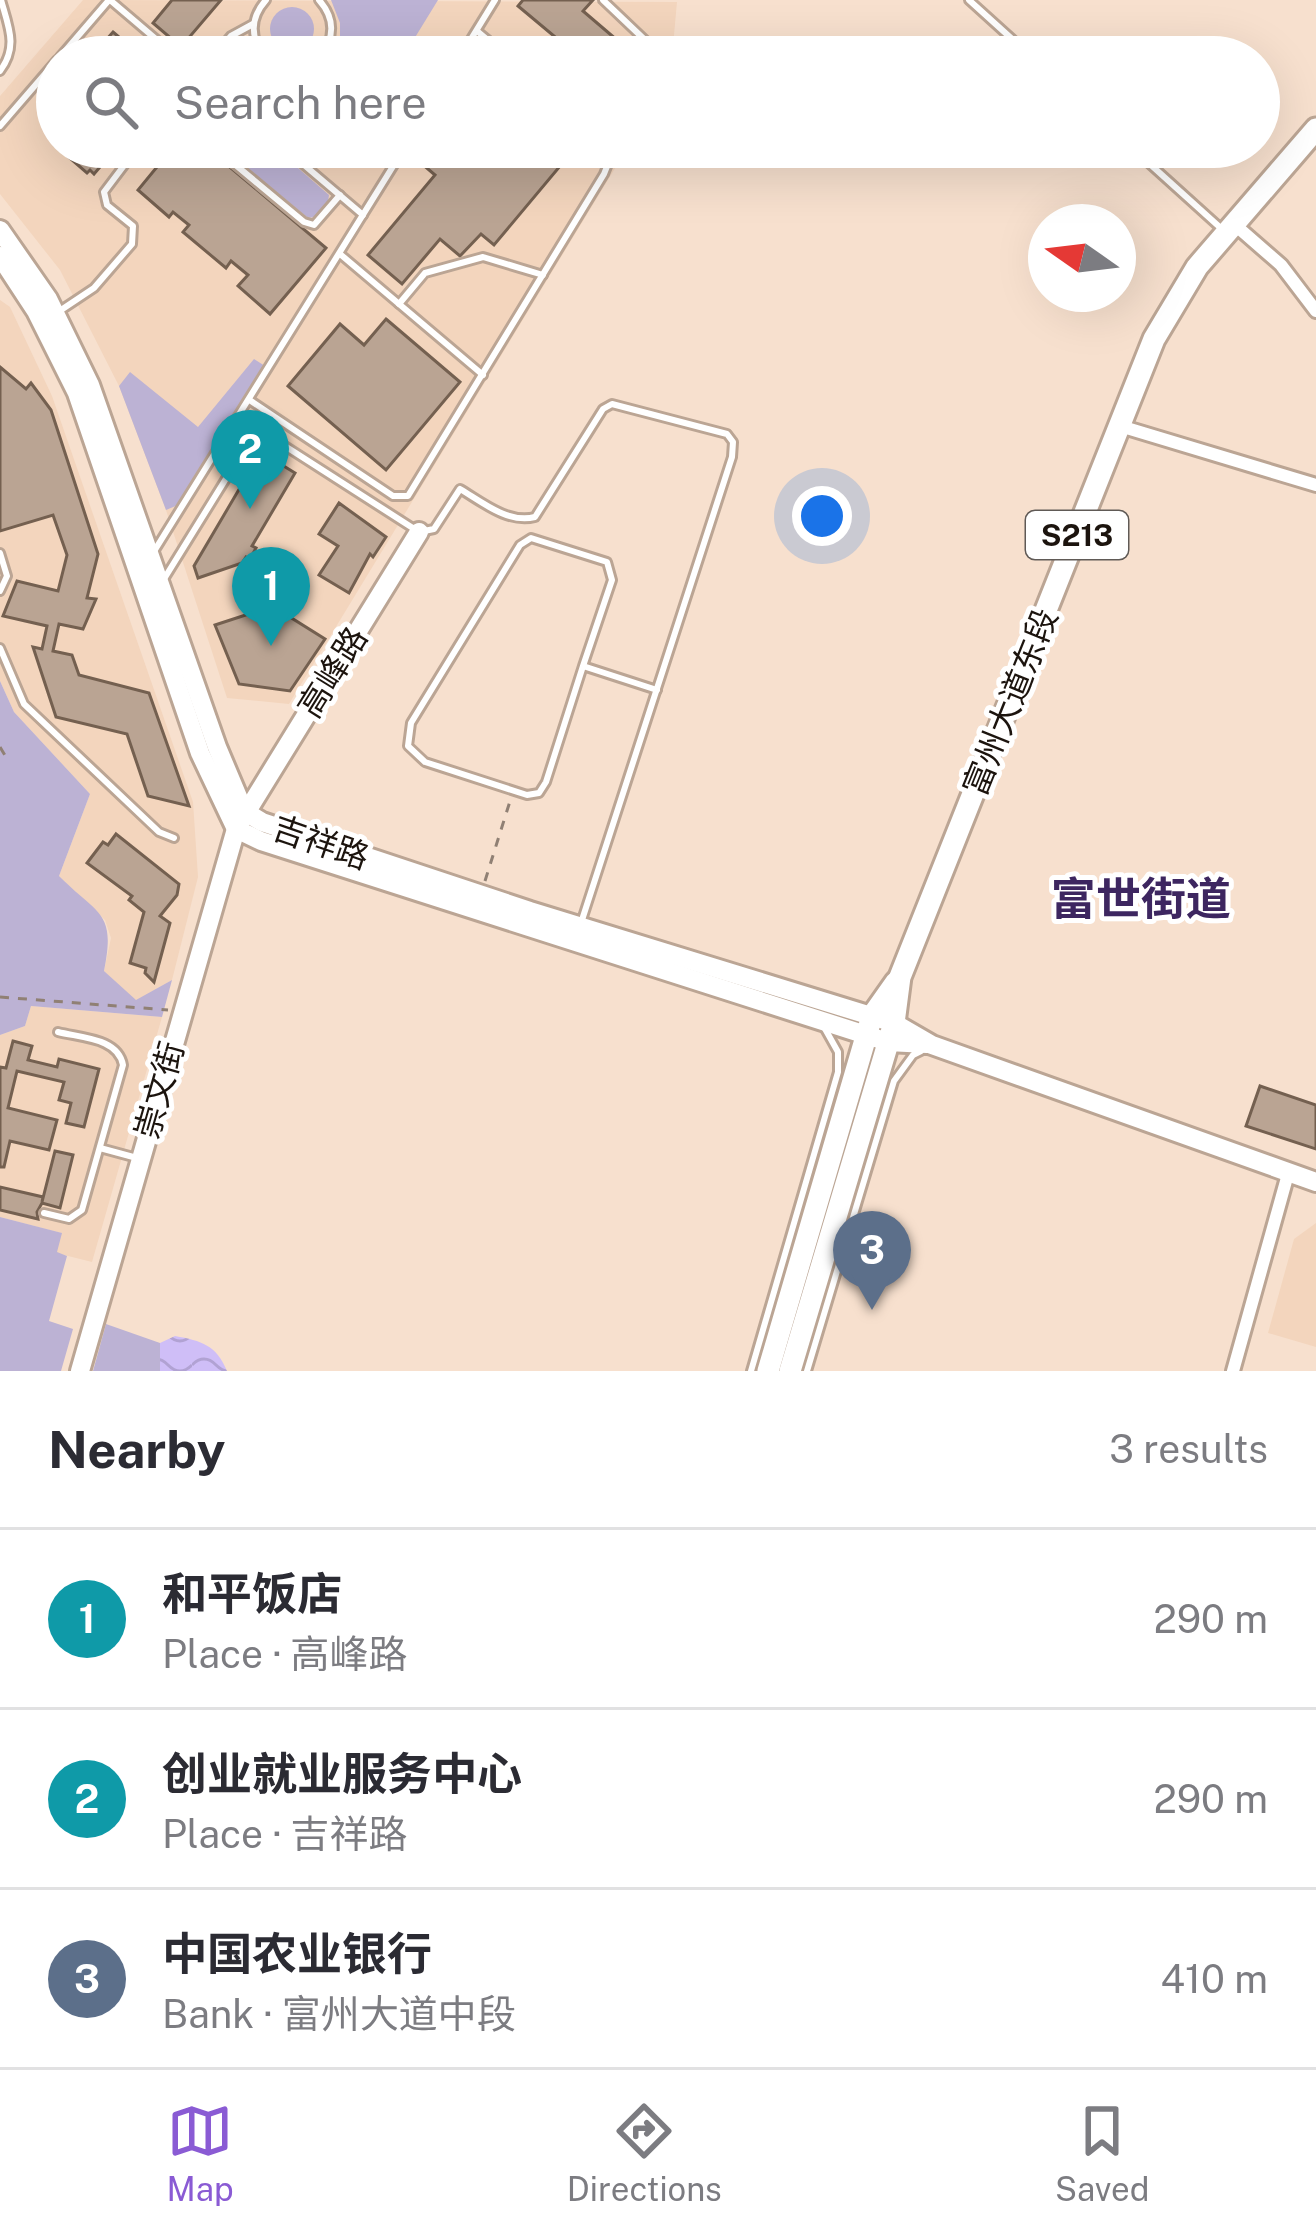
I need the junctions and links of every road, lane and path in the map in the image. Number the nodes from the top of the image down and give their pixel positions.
1 (1, 0) edge
2 (110, 0) edge
3 (266, 0) edge
4 (319, 0) edge
5 (495, 0) edge
6 (603, 0) edge
7 (969, 0) edge
8 (254, 24) junction
9 (476, 31) junction
10 (78, 36) edge
11 (152, 36) edge
12 (231, 36) edge
13 (255, 36) edge
14 (330, 36) edge
15 (473, 36) edge
16 (482, 36) edge
17 (641, 36) edge
18 (1009, 36) edge
19 (0, 71) edge
20 (36, 84) edge
21 (0, 126) edge
22 (1316, 129) edge
23 (122, 168) edge
24 (239, 168) edge
25 (308, 168) edge
26 (392, 168) edge
27 (606, 168) edge
28 (1157, 168) edge
29 (340, 195) junction
30 (363, 215) junction
31 (1230, 228) junction
32 (0, 230) edge
33 (340, 254) junction
34 (2, 263) edge
35 (543, 275) junction
36 (399, 304) junction
37 (1316, 310) edge
38 (55, 314) junction
39 (483, 374) junction
40 (251, 400) junction
41 (1120, 426) junction
42 (1316, 485) edge
43 (418, 532) junction
44 (0, 553) edge
45 (152, 556) junction
46 (161, 585) junction
47 (0, 591) edge
48 (0, 648) edge
49 (584, 667) junction
50 (657, 690) junction
51 (0, 747) edge
52 (10, 762) dead end
53 (513, 791) junction
54 (240, 820) junction
55 (174, 838) dead end
56 (480, 895) junction
57 (580, 926) junction
58 (0, 997) edge
59 (182, 1011) junction
60 (818, 1020) junction
61 (880, 1029) junction
62 (58, 1032) dead end
63 (932, 1045) junction
64 (838, 1072) junction
65 (894, 1081) junction
66 (100, 1148) junction
67 (140, 1159) junction
68 (1288, 1174) junction
69 (1316, 1181) edge
70 (44, 1213) dead end
71 (80, 1371) edge
72 (751, 1371) edge
73 (768, 1371) edge
74 (790, 1371) edge
75 (807, 1371) edge
76 (1233, 1371) edge

1 - 19 lane
2 - 10 lane
2 - 11 lane
3 - 8 lane
4 - 14 lane
5 - 9 lane
6 - 17 lane
7 - 18 lane
8 - 12 lane
8 - 13 lane
9 - 15 lane
9 - 16 lane
20 - 21 lane
22 - 31 main road, 富州大道东段 / S213
23 - 38 lane
24 - 29 lane
25 - 29 lane
26 - 30 lane
27 - 35 lane
28 - 31 lane
29 - 30 lane
30 - 33 lane
31 - 37 street
31 - 41 main road, 富州大道东段 / S213
32 - 38 main road, 吉祥路
33 - 36 lane
33 - 40 lane
34 - 54 main road, 吉祥路
35 - 36 lane
35 - 39 lane
36 - 39 lane
38 - 45 main road, 吉祥路
39 - 40 lane
40 - 45 lane
41 - 42 street
41 - 61 main road, 富州大道东段 / S213
43 - 46 lane
43 - 50 lane
43 - 54 main road, 高峰路
44 - 47 lane
45 - 46 main road, 吉祥路
46 - 54 main road, 吉祥路
48 - 55 lane
49 - 50 lane
49 - 53 lane
49 - 53 lane
50 - 57 lane
51 - 52 path
53 - 56 path
54 - 56 main road, 吉祥路
54 - 59 main road, 崇文街
54 - 60 main road, 吉祥路
56 - 57 main road, 吉祥路
57 - 61 main road, 吉祥路
58 - 59 path
59 - 67 main road, 崇文街
60 - 61 main road, 吉祥路
60 - 64 lane
61 - 63 main road, 吉祥路
61 - 64 lane
61 - 65 lane
61 - 73 main road, S213
61 - 74 main road, S213
62 - 66 lane
63 - 65 lane
63 - 68 main road, 吉祥路
64 - 72 lane
65 - 75 lane
66 - 67 lane
66 - 70 lane
67 - 71 main road, 崇文街
68 - 69 main road, 吉祥路
68 - 76 street

